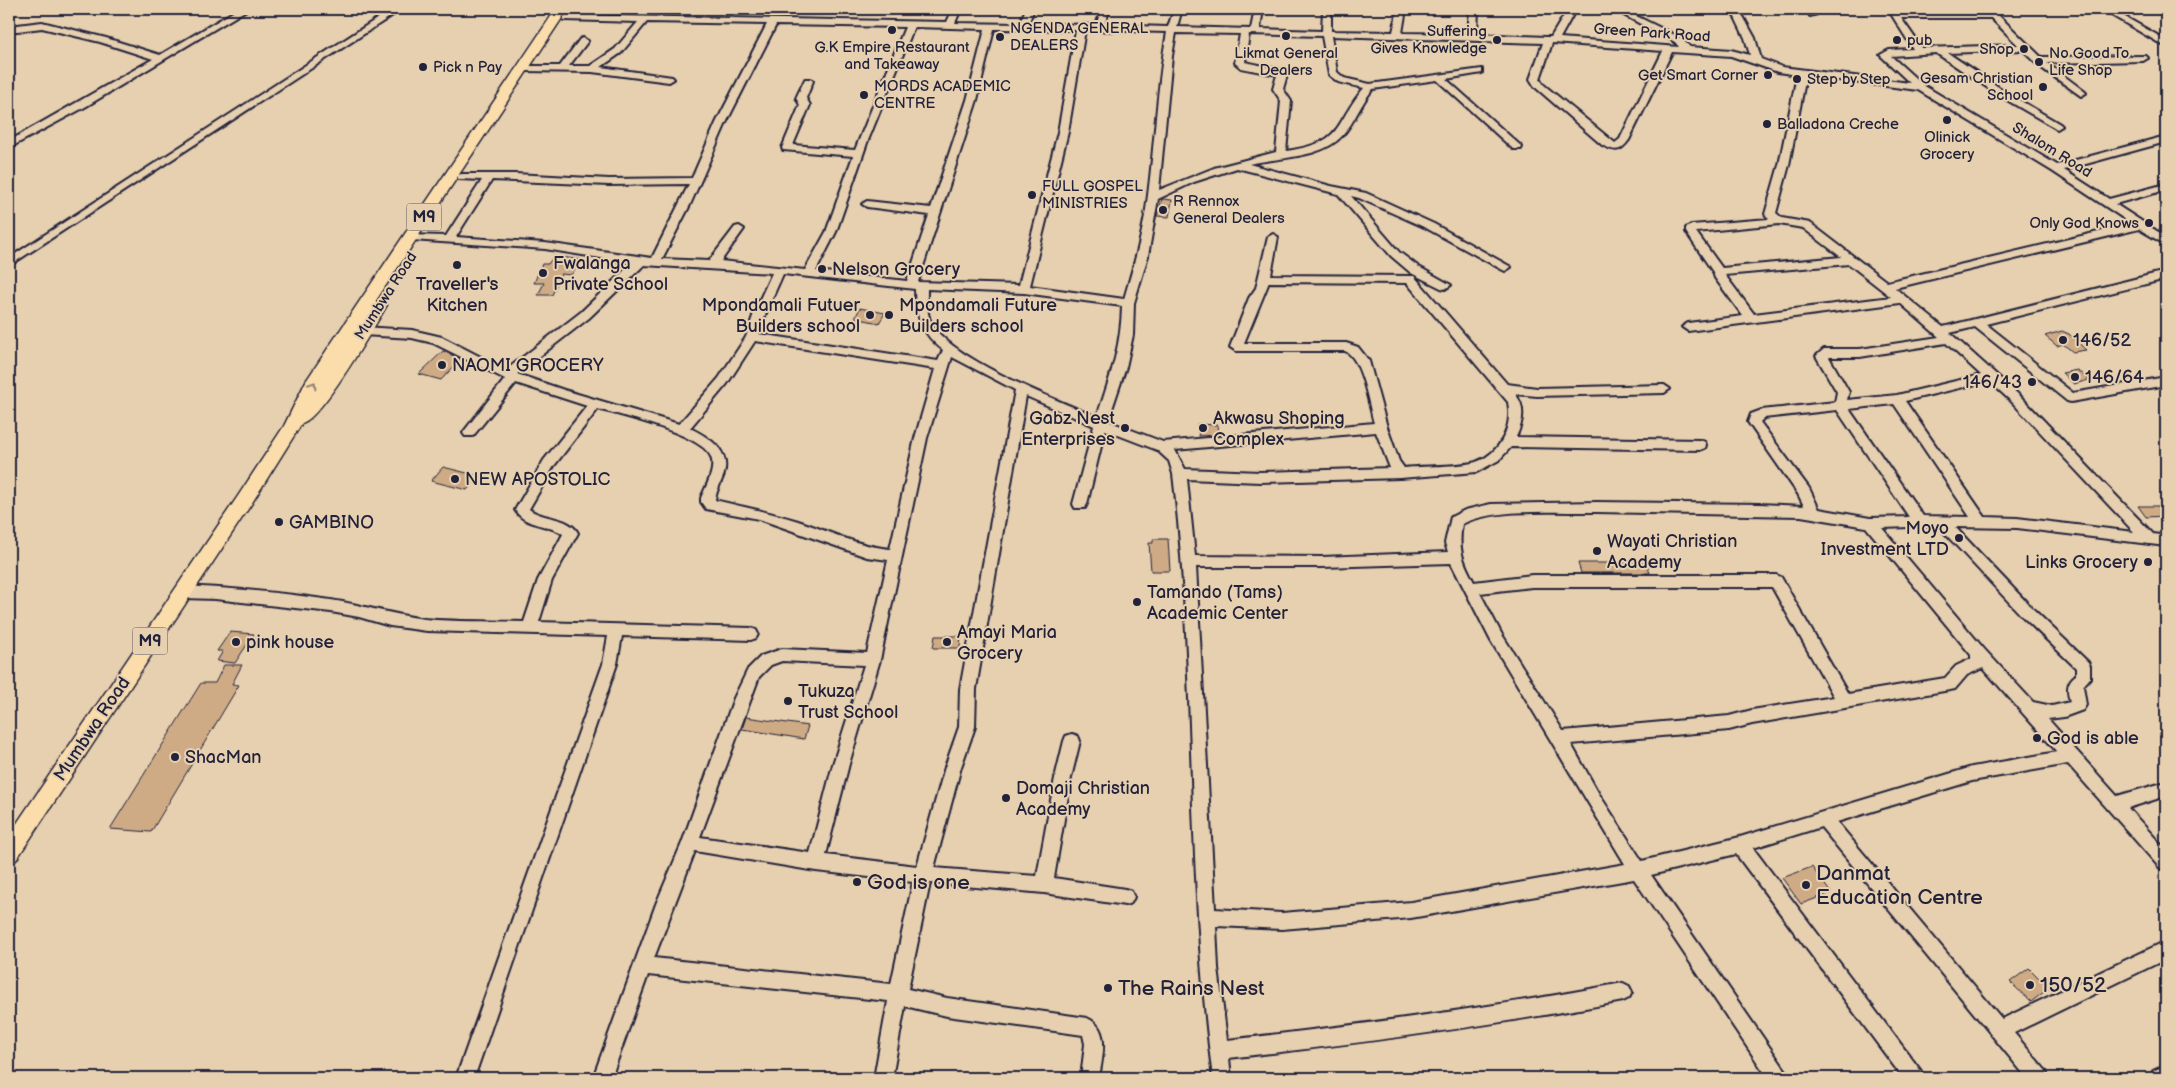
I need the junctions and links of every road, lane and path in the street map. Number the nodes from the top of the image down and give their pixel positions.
1 (244, 9) edge
2 (398, 9) edge
3 (957, 9) edge
4 (1030, 9) edge
5 (1106, 9) edge
6 (1178, 9) edge
7 (1259, 9) edge
8 (1327, 9) edge
9 (1402, 9) edge
10 (1474, 9) edge
11 (1572, 9) edge
12 (1616, 9) edge
13 (1735, 9) edge
14 (2105, 9) edge
15 (567, 12) edge
16 (1894, 12) edge
17 (1990, 12) edge
18 (644, 20) junction
19 (772, 23) junction
20 (911, 24) junction
21 (950, 25) junction
22 (990, 27) junction
23 (1022, 27) junction
24 (1081, 27) junction
25 (1099, 28) junction
26 (9, 29) edge
27 (1172, 29) junction
28 (1250, 31) junction
29 (2166, 31) edge
30 (1326, 33) junction
31 (2148, 34) junction
32 (1397, 36) junction
33 (1472, 37) junction
34 (1551, 40) junction
35 (583, 41) dead end
36 (2166, 44) edge
37 (2025, 46) junction
38 (1669, 49) junction
39 (1687, 50) junction
40 (1919, 51) junction
41 (1939, 51) junction
42 (159, 58) junction
43 (2143, 58) dead end
44 (1756, 59) junction
45 (2039, 60) junction
46 (529, 68) junction
47 (562, 69) junction
48 (592, 69) junction
49 (1479, 71) dead end
50 (1802, 72) junction
51 (1439, 77) junction
52 (669, 79) dead end
53 (808, 81) dead end
54 (1370, 87) junction
55 (1920, 87) junction
56 (2080, 93) dead end
57 (2057, 126) dead end
58 (2166, 138) edge
59 (9, 145) edge
60 (1517, 147) dead end
61 (859, 153) junction
62 (1281, 154) junction
63 (1238, 165) junction
64 (2056, 169) junction
65 (489, 177) junction
66 (462, 178) junction
67 (695, 181) junction
68 (2166, 187) edge
69 (1341, 191) junction
70 (1153, 197) junction
71 (2106, 202) junction
72 (867, 204) dead end
73 (934, 212) junction
74 (1778, 221) junction
75 (2143, 225) junction
76 (1366, 227) dead end
77 (739, 229) dead end
78 (417, 237) junction
79 (1273, 237) dead end
80 (449, 239) junction
81 (2166, 242) edge
82 (641, 260) junction
83 (1849, 260) junction
84 (655, 262) junction
85 (9, 264) edge
86 (713, 264) junction
87 (1505, 267) dead end
88 (779, 270) junction
89 (1719, 272) junction
90 (809, 273) junction
91 (2166, 274) edge
92 (1264, 278) junction
93 (1410, 279) junction
94 (916, 285) junction
95 (1444, 285) dead end
96 (1886, 286) junction
97 (1024, 289) junction
98 (1901, 298) junction
99 (1128, 304) junction
100 (1751, 318) junction
101 (1977, 323) junction
102 (1688, 327) dead end
103 (363, 332) junction
104 (1944, 336) junction
105 (752, 338) junction
106 (949, 350) junction
107 (942, 366) junction
108 (510, 376) junction
109 (1990, 377) junction
110 (2166, 381) edge
111 (1021, 388) junction
112 (1503, 388) junction
113 (1664, 390) dead end
114 (1897, 399) junction
115 (594, 404) junction
116 (1840, 405) junction
117 (1100, 425) junction
118 (1381, 427) junction
119 (291, 428) junction
120 (681, 430) junction
121 (469, 433) dead end
122 (1509, 442) junction
123 (1700, 445) dead end
124 (1162, 448) junction
125 (1400, 473) junction
126 (1180, 474) junction
127 (1080, 504) dead end
128 (1814, 513) junction
129 (1941, 521) junction
130 (1920, 522) junction
131 (1981, 522) junction
132 (1870, 523) junction
133 (2150, 540) junction
134 (2166, 541) edge
135 (895, 555) junction
136 (1456, 557) junction
137 (1188, 561) junction
138 (1470, 588) junction
139 (183, 592) junction
140 (530, 627) junction
141 (616, 630) junction
142 (751, 634) dead end
143 (1978, 653) junction
144 (873, 660) junction
145 (1844, 701) junction
146 (2026, 707) junction
147 (1559, 738) junction
148 (1072, 742) dead end
149 (2072, 756) junction
150 (2166, 789) edge
151 (2115, 804) junction
152 (1825, 819) junction
153 (690, 843) junction
154 (1740, 845) junction
155 (9, 854) edge
156 (816, 862) junction
157 (2166, 862) edge
158 (1638, 870) junction
159 (923, 876) junction
160 (1044, 885) junction
161 (1125, 897) dead end
162 (1208, 917) junction
163 (2166, 950) edge
164 (643, 966) junction
165 (1623, 992) dead end
166 (898, 994) junction
167 (2000, 1030) junction
168 (1218, 1050) junction
169 (2166, 1074) edge
170 (465, 1078) edge
171 (602, 1078) edge
172 (883, 1078) edge
173 (1090, 1078) edge
174 (1222, 1078) edge
175 (1775, 1078) edge
176 (1914, 1078) edge
177 (2038, 1078) edge
178 (2160, 1078) edge

1 - 42 street
2 - 85 street
3 - 21 street
4 - 23 street
5 - 25 street
6 - 27 street
7 - 28 street
8 - 30 street
9 - 32 street
10 - 33 street
11 - 34 street
12 - 39 street
13 - 44 street
14 - 31 street
15 - 18 street, Green Park Road
15 - 46 main road, Mumbwa Road / M9
16 - 17 street
16 - 40 street
17 - 37 street
18 - 19 street, Green Park Road
18 - 48 street
19 - 20 street, Green Park Road
19 - 67 street
20 - 21 street, Green Park Road
20 - 61 street
21 - 22 street, Green Park Road
22 - 23 street, Green Park Road
22 - 73 street
23 - 24 street, Green Park Road
24 - 25 street, Green Park Road
24 - 97 street
25 - 27 street, Green Park Road
26 - 42 street
27 - 28 street, Green Park Road
27 - 70 street
28 - 30 street, Green Park Road
28 - 62 street
29 - 31 street
30 - 32 street, Green Park Road
30 - 54 street
31 - 36 street
32 - 33 street, Green Park Road
33 - 34 street, Green Park Road
34 - 38 street, Green Park Road
34 - 38 street
35 - 47 street
37 - 41 street
37 - 45 street
38 - 39 street, Green Park Road
39 - 44 street, Green Park Road
40 - 41 street
40 - 55 street
41 - 57 street
42 - 59 street
43 - 45 street
44 - 50 street, Green Park Road
45 - 56 street
46 - 47 street
46 - 66 main road, Mumbwa Road / M9
46 - 78 main road, Mumbwa Road / M9
47 - 48 street
48 - 52 street
49 - 51 street
50 - 55 street, Green Park Road
50 - 74 street
51 - 54 street
51 - 60 street
53 - 61 street
54 - 62 street
55 - 64 street, Shalom Road
58 - 64 street
61 - 90 street
62 - 63 street
63 - 69 street
63 - 70 street
64 - 71 street, Shalom Road
65 - 66 street
65 - 67 street
65 - 80 street
66 - 78 main road, Mumbwa Road / M9
67 - 84 street
68 - 71 street
69 - 87 street
69 - 95 street
70 - 99 street
71 - 75 street, Shalom Road
72 - 73 street
73 - 94 street
74 - 83 street
74 - 89 street
75 - 81 street, Shalom Road
75 - 96 street
76 - 93 street
77 - 86 street
78 - 80 street
78 - 103 main road, Mumbwa Road / M9
119 -> 78 main road, Mumbwa Road / M9
79 - 92 street
80 - 82 street
82 - 84 street
82 - 108 street
83 - 89 street
83 - 96 street
84 - 86 street
86 - 88 street
88 - 90 street
88 - 105 street
89 - 100 street
90 - 94 street
91 - 101 street
92 - 93 street
92 - 118 street
93 - 112 street
94 - 97 street
94 - 106 street
96 - 98 street
97 - 99 street
98 - 100 street
98 - 104 street
99 - 117 street
100 - 102 street
101 - 104 street
101 - 110 street
103 - 108 street
103 - 119 main road, Mumbwa Road / M9
104 - 109 street
104 - 116 street
105 - 107 street
105 - 120 street
106 - 107 street
106 - 111 street
107 - 135 street
108 - 115 street
108 - 121 street
109 - 114 street
109 - 133 street
111 - 117 street
111 - 159 street
112 - 113 street
112 - 122 street
114 - 116 street
114 - 131 street
115 - 120 street
115 - 140 street
116 - 128 street
116 - 130 street
117 - 124 street
117 - 127 street
118 - 124 street
118 - 125 street
119 - 139 main road, Mumbwa Road / M9
120 - 135 street
122 - 123 street
122 - 125 street
124 - 126 street
125 - 126 street
126 - 137 street
128 - 132 street
128 - 136 street
129 - 130 street
129 - 131 street
129 - 146 street
130 - 132 street
131 - 133 street
132 - 143 street
133 - 134 street
135 - 144 street
136 - 137 street
136 - 138 street
137 - 162 street
138 - 145 street
138 - 147 street
139 - 140 street
139 - 155 main road, Mumbwa Road / M9
140 - 141 street
141 - 142 street
141 - 170 street
143 - 145 street
143 - 146 street
144 - 153 street
144 - 156 street
145 - 147 street
146 - 149 street
147 - 158 street
148 - 160 street
149 - 151 street
149 - 152 street
150 - 151 street
151 - 157 street
152 - 154 street
152 - 167 street
153 - 156 street
153 - 164 street
154 - 158 street
154 - 176 street
156 - 159 street
158 - 162 street
158 - 175 street
159 - 160 street
159 - 166 street
160 - 161 street
162 - 168 street
163 - 167 street
164 - 166 street
164 - 171 street
165 - 168 street
166 - 172 street
166 - 173 street
167 - 177 street
168 - 174 street
169 - 178 street

